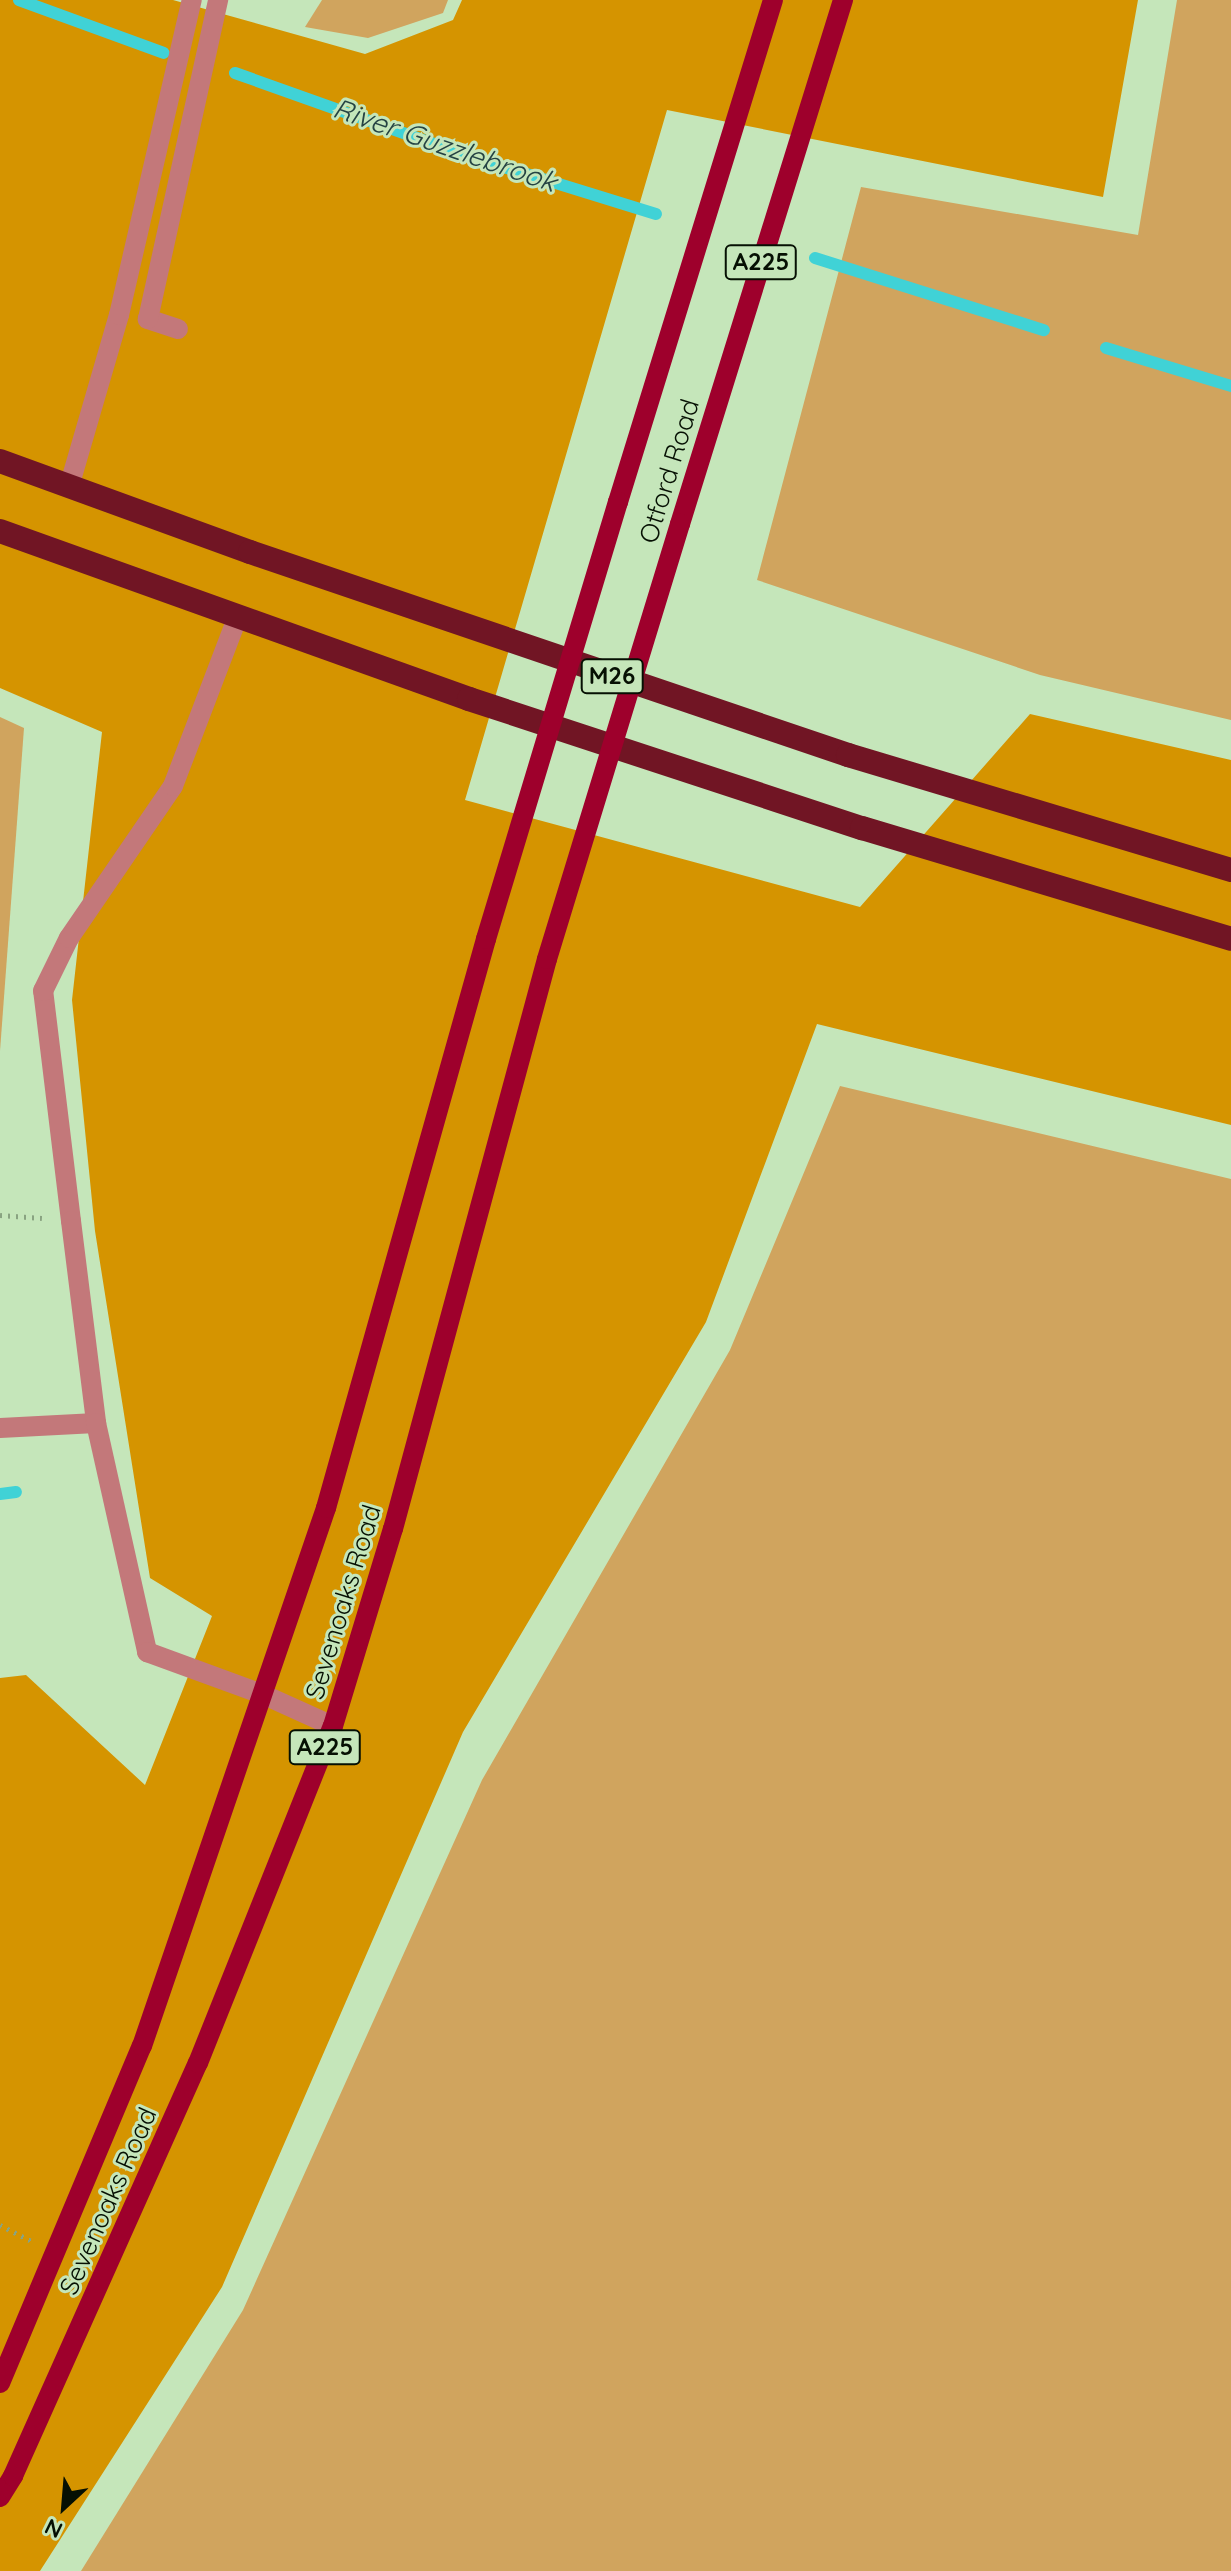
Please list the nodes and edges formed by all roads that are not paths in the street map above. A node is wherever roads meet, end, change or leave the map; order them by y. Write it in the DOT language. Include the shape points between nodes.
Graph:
graph roads {
  1 [pos="192,0"];
  2 [pos="218,0"];
  3 [pos="773,0"];
  4 [pos="843,0"];
  5 [pos="178,329"];
  6 [pos="0,461"];
  7 [pos="69,487"];
  8 [pos="0,531"];
  9 [pos="237,618"];
  10 [pos="1231,870"];
  11 [pos="486,939"];
  12 [pos="1231,939"];
  13 [pos="547,959"];
  14 [pos="96,1423"];
  15 [pos="0,1428"];
  16 [pos="262,1694"];
  17 [pos="333,1726"];
  18 [pos="0,2383"];
  19 [pos="0,2497"];
  1 -- 7 [label="street" via="119,315"];
  2 -- 5 [label="street" via="148,319"];
  3 -- 11 [label="main road, Otford Road / A225, bridge"];
  4 -- 13 [label="main road, Otford Road / A225, bridge"];
  6 -- 7 [label="highway, M26"];
  7 -- 10 [label="highway, M26" via="848,755"];
  8 -- 9 [label="highway, M26"];
  9 -- 12 [label="highway, M26" via="862,828"];
  9 -- 14 [label="street" via="173,786 69,938 43,991"];
  11 -- 16 [label="main road, Sevenoaks Road / A225" via="326,1508"];
  13 -- 17 [label="main road, Sevenoaks Road / A225" via="393,1529"];
  14 -- 15 [label="street"];
  14 -- 16 [label="street" via="147,1652"];
  16 -- 17 [label="street"];
  16 -- 18 [label="main road, Sevenoaks Road / A225" via="142,2046"];
  17 -- 19 [label="main road, Sevenoaks Road / A225" via="198,2063"];
}
